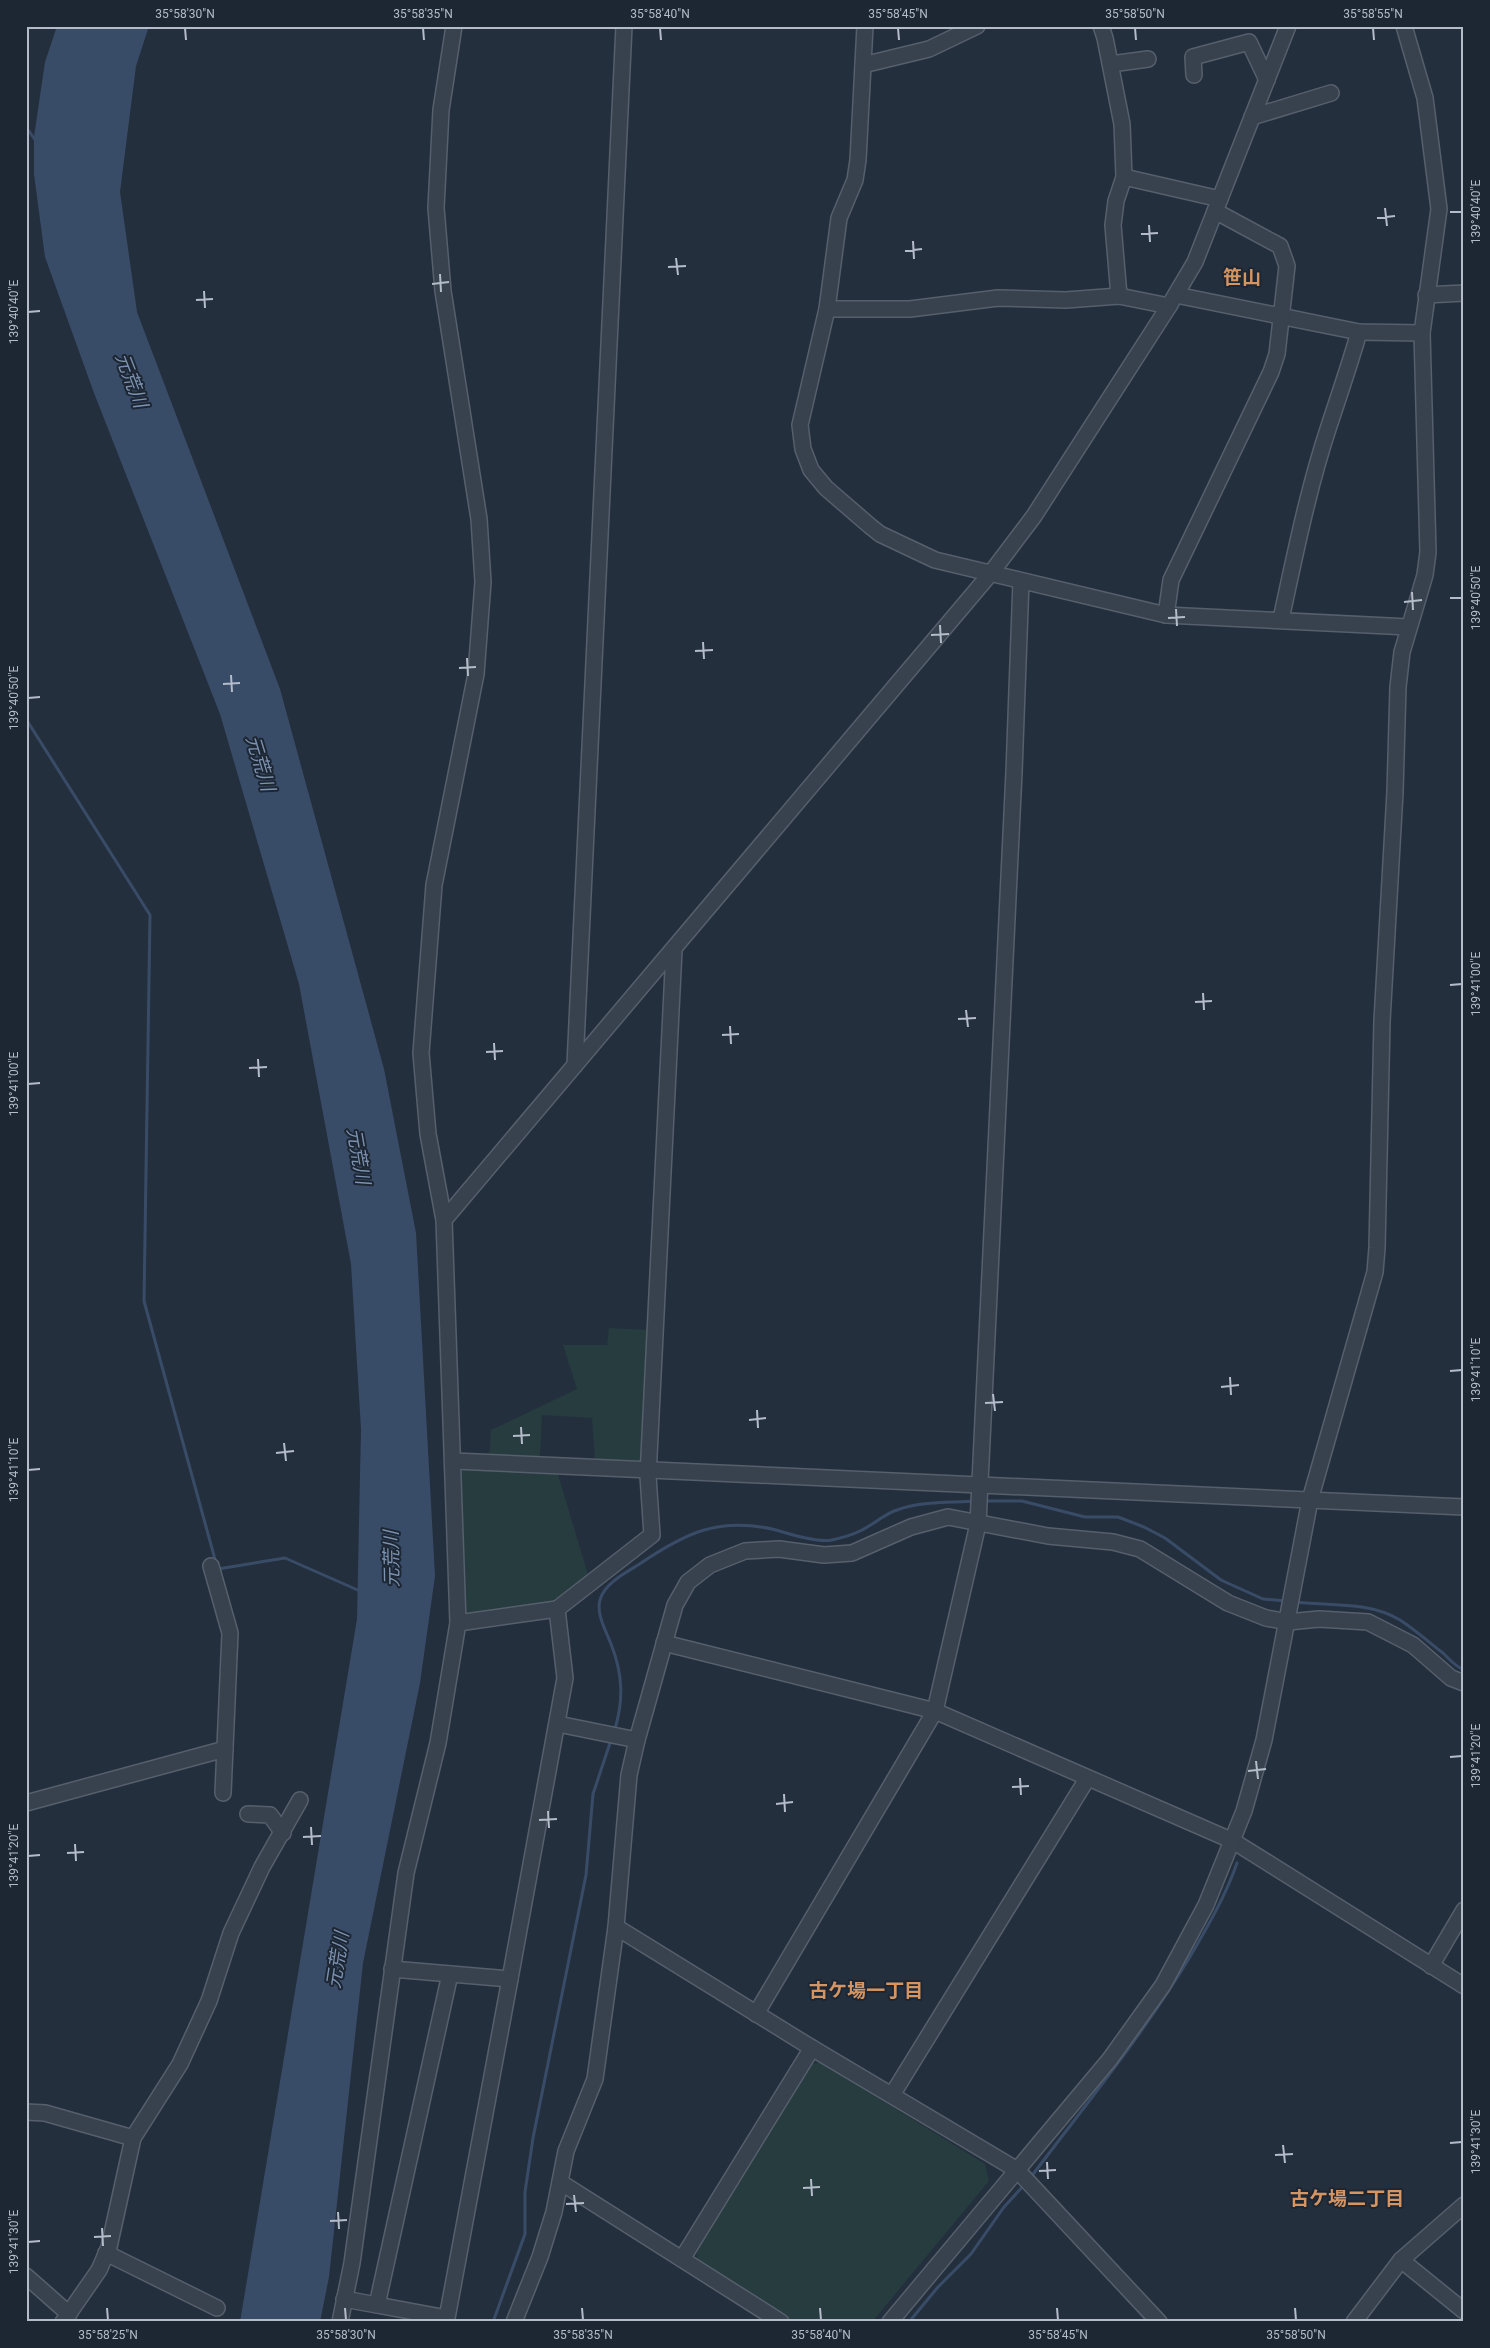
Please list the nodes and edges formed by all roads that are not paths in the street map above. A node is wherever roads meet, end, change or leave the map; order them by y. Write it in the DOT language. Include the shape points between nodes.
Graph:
graph roads {
  1 [pos="454,26"];
  2 [pos="624,26"];
  3 [pos="865,26"];
  4 [pos="1101,26"];
  5 [pos="1288,26"];
  6 [pos="1404,26"];
  7 [pos="975,27"];
  8 [pos="1148,59"];
  9 [pos="1111,64"];
  10 [pos="863,65"];
  11 [pos="1194,75"];
  12 [pos="1267,80"];
  13 [pos="1331,93"];
  14 [pos="1252,116"];
  15 [pos="1124,177"];
  16 [pos="1217,205"];
  17 [pos="1464,293"];
  18 [pos="1426,295"];
  19 [pos="1118,296"];
  20 [pos="1173,300"];
  21 [pos="827,309"];
  22 [pos="1283,316"];
  23 [pos="1359,332"];
  24 [pos="1422,333"];
  25 [pos="991,573"];
  26 [pos="1021,581"];
  27 [pos="1166,614"];
  28 [pos="1281,619"];
  29 [pos="1409,627"];
  30 [pos="674,950"];
  31 [pos="575,1065"];
  32 [pos="444,1220"];
  33 [pos="454,1461"];
  34 [pos="650,1470"];
  35 [pos="979,1486"];
  36 [pos="1310,1500"];
  37 [pos="1464,1508"];
  38 [pos="978,1524"];
  39 [pos="210,1566"];
  40 [pos="557,1609"];
  41 [pos="1288,1622"];
  42 [pos="458,1623"];
  43 [pos="664,1643"];
  44 [pos="1464,1683"];
  45 [pos="935,1711"];
  46 [pos="558,1724"];
  47 [pos="637,1740"];
  48 [pos="225,1749"];
  49 [pos="1088,1779"];
  50 [pos="223,1793"];
  51 [pos="300,1800"];
  52 [pos="26,1803"];
  53 [pos="248,1814"];
  54 [pos="282,1832"];
  55 [pos="1233,1841"];
  56 [pos="1464,1910"];
  57 [pos="616,1927"];
  58 [pos="1431,1966"];
  59 [pos="392,1969"];
  60 [pos="450,1974"];
  61 [pos="510,1979"];
  62 [pos="1464,1986"];
  63 [pos="756,2014"];
  64 [pos="812,2048"];
  65 [pos="892,2094"];
  66 [pos="26,2112"];
  67 [pos="133,2138"];
  68 [pos="1017,2170"];
  69 [pos="560,2182"];
  70 [pos="1464,2205"];
  71 [pos="106,2253"];
  72 [pos="682,2259"];
  73 [pos="1401,2260"];
  74 [pos="26,2276"];
  75 [pos="344,2299"];
  76 [pos="378,2305"];
  77 [pos="217,2308"];
  78 [pos="1464,2311"];
  79 [pos="66,2318"];
  80 [pos="340,2322"];
  81 [pos="514,2322"];
  82 [pos="781,2322"];
  83 [pos="890,2322"];
  84 [pos="1159,2322"];
  85 [pos="1354,2322"];
  1 -- 32 [label="street" via="441,110 436,208 443,291 479,519 483,582 476,674 434,885 421,1053 428,1134"];
  2 -- 31 [label="street"];
  3 -- 10 [label="street"];
  4 -- 9 [label="street"];
  5 -- 12 [label="street"];
  6 -- 18 [label="street" via="1425,98 1439,209"];
  7 -- 10 [label="street" via="929,49"];
  8 -- 9 [label="street"];
  9 -- 15 [label="street" via="1122,124"];
  10 -- 21 [label="street" via="858,160 855,180 839,218"];
  11 -- 12 [label="street" via="1193,57 1250,42"];
  12 -- 14 [label="street"];
  13 -- 14 [label="street"];
  14 -- 16 [label="street"];
  15 -- 16 [label="street"];
  15 -- 19 [label="street" via="1113,225"];
  16 -- 20 [label="street" via="1195,262"];
  16 -- 22 [label="street" via="1280,246 1287,266"];
  17 -- 18 [label="street"];
  18 -- 24 [label="street"];
  19 -- 20 [label="street"];
  19 -- 21 [label="street" via="1066,300 998,298 910,309"];
  20 -- 22 [label="street"];
  20 -- 25 [label="street" via="1034,516"];
  21 -- 25 [label="street" via="800,425 803,449 811,470 826,488 880,534 935,560"];
  22 -- 23 [label="street"];
  22 -- 27 [label="street" via="1271,372 1171,580"];
  23 -- 24 [label="street"];
  23 -- 28 [label="street" via="1316,472"];
  24 -- 29 [label="street" via="1428,552 1425,575"];
  25 -- 26 [label="street"];
  25 -- 30 [label="street"];
  26 -- 27 [label="street"];
  26 -- 35 [label="street"];
  27 -- 28 [label="street"];
  28 -- 29 [label="street"];
  29 -- 36 [label="street" via="1398,687 1382,1021 1378,1248 1375,1272"];
  30 -- 31 [label="street"];
  30 -- 34 [label="street"];
  31 -- 32 [label="street"];
  32 -- 33 [label="street"];
  33 -- 34 [label="street"];
  33 -- 42 [label="street"];
  34 -- 35 [label="street"];
  34 -- 40 [label="street" via="652,1535"];
  35 -- 36 [label="street"];
  35 -- 38 [label="street"];
  36 -- 37 [label="street"];
  36 -- 41 [label="street"];
  38 -- 41 [label="street" via="1048,1536 1113,1542 1140,1549 1228,1603 1266,1618"];
  38 -- 43 [label="street" via="948,1517 911,1527 852,1553 824,1554 778,1549 745,1551 710,1565 688,1582 675,1605"];
  38 -- 45 [label="street"];
  39 -- 48 [label="street" via="230,1633"];
  40 -- 42 [label="street"];
  40 -- 46 [label="street" via="565,1678"];
  41 -- 44 [label="street" via="1319,1619 1368,1622 1413,1646 1451,1678"];
  41 -- 55 [label="street" via="1264,1740"];
  42 -- 59 [label="street" via="438,1743 406,1872"];
  43 -- 45 [label="street"];
  43 -- 47 [label="street"];
  45 -- 49 [label="street"];
  45 -- 63 [label="street"];
  46 -- 47 [label="street"];
  46 -- 61 [label="street"];
  47 -- 57 [label="street" via="629,1775"];
  48 -- 50 [label="street"];
  48 -- 52 [label="street"];
  49 -- 55 [label="street"];
  49 -- 65 [label="street"];
  51 -- 54 [label="street"];
  53 -- 54 [label="street" via="270,1815"];
  54 -- 67 [label="street" via="231,1933 209,2000 180,2064"];
  55 -- 58 [label="street"];
  55 -- 68 [label="street" via="1206,1905 1163,1984 1110,2059"];
  56 -- 58 [label="street"];
  57 -- 63 [label="street"];
  57 -- 69 [label="street" via="594,2079 566,2151"];
  58 -- 62 [label="street"];
  59 -- 60 [label="street"];
  59 -- 75 [label="street"];
  60 -- 61 [label="street"];
  60 -- 76 [label="street"];
  61 -- 76 [label="street" via="447,2318"];
  63 -- 64 [label="street"];
  64 -- 65 [label="street"];
  64 -- 72 [label="street"];
  65 -- 68 [label="street"];
  66 -- 67 [label="street" via="45,2113"];
  67 -- 71 [label="street"];
  68 -- 83 [label="street"];
  68 -- 84 [label="street"];
  69 -- 72 [label="street"];
  69 -- 81 [label="street" via="540,2257"];
  70 -- 73 [label="street"];
  71 -- 77 [label="street"];
  71 -- 79 [label="street" via="99,2270"];
  72 -- 82 [label="street"];
  73 -- 78 [label="street"];
  73 -- 85 [label="street"];
  74 -- 79 [label="street"];
  75 -- 76 [label="street"];
  75 -- 80 [label="street"];
}
